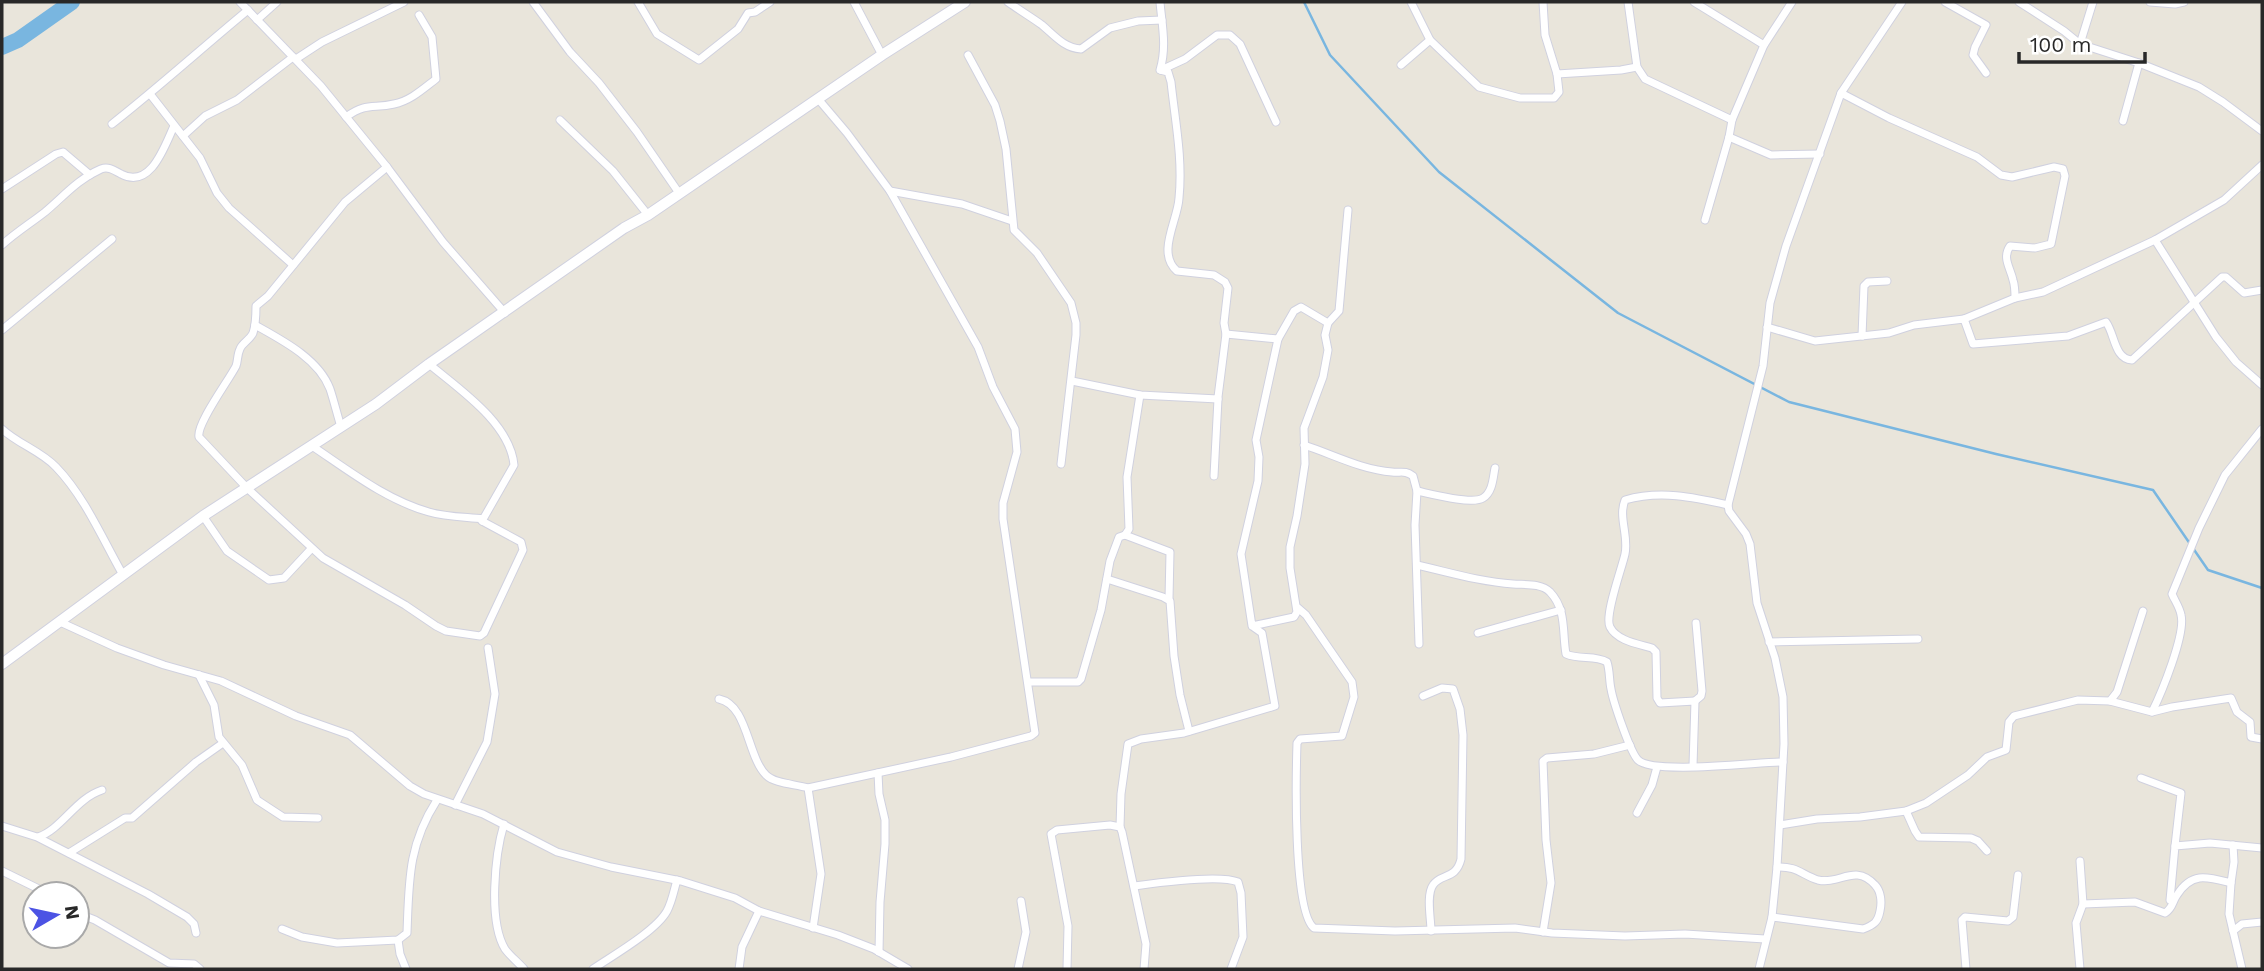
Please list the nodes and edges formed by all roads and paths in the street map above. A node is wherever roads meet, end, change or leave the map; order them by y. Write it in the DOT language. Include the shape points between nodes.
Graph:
graph roads {
  1 [pos="240,2"];
  2 [pos="277,2"];
  3 [pos="404,2"];
  4 [pos="533,2"];
  5 [pos="638,2"];
  6 [pos="770,2"];
  7 [pos="853,2"];
  8 [pos="965,2"];
  9 [pos="1008,2"];
  10 [pos="1160,2"];
  11 [pos="1411,2"];
  12 [pos="1543,2"];
  13 [pos="1628,2"];
  14 [pos="1694,2"];
  15 [pos="1792,2"];
  16 [pos="1902,2"];
  17 [pos="1945,2"];
  18 [pos="2019,2"];
  19 [pos="2093,2"];
  20 [pos="2150,2"];
  21 [pos="2184,2"];
  22 [pos="248,10"];
  23 [pos="419,15"];
  24 [pos="257,20"];
  25 [pos="1162,20"];
  26 [pos="1430,40"];
  27 [pos="2080,44"];
  28 [pos="1764,46"];
  29 [pos="882,55"];
  30 [pos="968,55"];
  31 [pos="294,58"];
  32 [pos="2139,63"];
  33 [pos="1401,65"];
  34 [pos="1637,67"];
  35 [pos="1160,70"];
  36 [pos="1986,73"];
  37 [pos="1557,74"];
  38 [pos="1841,93"];
  39 [pos="150,94"];
  40 [pos="819,100"];
  41 [pos="346,117"];
  42 [pos="560,120"];
  43 [pos="1732,120"];
  44 [pos="2123,121"];
  45 [pos="1276,122"];
  46 [pos="112,124"];
  47 [pos="174,126"];
  48 [pos="2262,131"];
  49 [pos="183,136"];
  50 [pos="1729,137"];
  51 [pos="1820,155"];
  52 [pos="2262,165"];
  53 [pos="387,167"];
  54 [pos="90,175"];
  55 [pos="2,189"];
  56 [pos="890,191"];
  57 [pos="678,193"];
  58 [pos="1348,210"];
  59 [pos="648,215"];
  60 [pos="1705,220"];
  61 [pos="1012,222"];
  62 [pos="113,239"];
  63 [pos="2155,240"];
  64 [pos="2,244"];
  65 [pos="293,265"];
  66 [pos="1887,281"];
  67 [pos="2262,290"];
  68 [pos="2015,298"];
  69 [pos="2193,302"];
  70 [pos="505,313"];
  71 [pos="1964,319"];
  72 [pos="1328,323"];
  73 [pos="255,325"];
  74 [pos="1768,327"];
  75 [pos="2,330"];
  76 [pos="1226,334"];
  77 [pos="1862,336"];
  78 [pos="1278,339"];
  79 [pos="429,364"];
  80 [pos="1072,381"];
  81 [pos="2262,385"];
  82 [pos="1140,395"];
  83 [pos="1218,399"];
  84 [pos="341,427"];
  85 [pos="2,429"];
  86 [pos="2262,429"];
  87 [pos="1304,445"];
  88 [pos="312,446"];
  89 [pos="1061,464"];
  90 [pos="1495,468"];
  91 [pos="1213,476"];
  92 [pos="247,488"];
  93 [pos="1417,491"];
  94 [pos="1728,505"];
  95 [pos="203,516"];
  96 [pos="482,521"];
  97 [pos="1125,535"];
  98 [pos="311,549"];
  99 [pos="1417,565"];
  100 [pos="123,575"];
  101 [pos="1107,579"];
  102 [pos="1169,599"];
  103 [pos="1297,608"];
  104 [pos="1561,610"];
  105 [pos="2143,611"];
  106 [pos="60,622"];
  107 [pos="1696,624"];
  108 [pos="1252,626"];
  109 [pos="1478,633"];
  110 [pos="1918,639"];
  111 [pos="1769,642"];
  112 [pos="1419,644"];
  113 [pos="488,648"];
  114 [pos="2,664"];
  115 [pos="199,675"];
  116 [pos="1028,682"];
  117 [pos="1423,696"];
  118 [pos="719,699"];
  119 [pos="1695,701"];
  120 [pos="2110,701"];
  121 [pos="2152,712"];
  122 [pos="1189,731"];
  123 [pos="2262,739"];
  124 [pos="223,743"];
  125 [pos="1630,745"];
  126 [pos="1783,762"];
  127 [pos="1693,766"];
  128 [pos="1657,767"];
  129 [pos="878,773"];
  130 [pos="2141,778"];
  131 [pos="808,788"];
  132 [pos="102,790"];
  133 [pos="437,800"];
  134 [pos="455,805"];
  135 [pos="1906,811"];
  136 [pos="1637,813"];
  137 [pos="318,818"];
  138 [pos="505,824"];
  139 [pos="1780,825"];
  140 [pos="2,826"];
  141 [pos="1120,827"];
  142 [pos="37,837"];
  143 [pos="2234,845"];
  144 [pos="2175,846"];
  145 [pos="2262,848"];
  146 [pos="1987,851"];
  147 [pos="69,853"];
  148 [pos="2080,861"];
  149 [pos="1777,867"];
  150 [pos="2,871"];
  151 [pos="2018,875"];
  152 [pos="21,880"];
  153 [pos="677,880"];
  154 [pos="2231,883"];
  155 [pos="1134,886"];
  156 [pos="1021,901"];
  157 [pos="2083,904"];
  158 [pos="759,911"];
  159 [pos="2169,911"];
  160 [pos="1772,917"];
  161 [pos="91,918"];
  162 [pos="2262,922"];
  163 [pos="813,928"];
  164 [pos="282,929"];
  165 [pos="1431,930"];
  166 [pos="2233,930"];
  167 [pos="1543,932"];
  168 [pos="196,933"];
  169 [pos="1765,939"];
  170 [pos="398,940"];
  171 [pos="879,952"];
  172 [pos="200,969"];
  173 [pos="406,969"];
  174 [pos="524,969"];
  175 [pos="593,969"];
  176 [pos="739,969"];
  177 [pos="908,969"];
  178 [pos="1018,969"];
  179 [pos="1067,969"];
  180 [pos="1144,969"];
  181 [pos="1231,969"];
  182 [pos="1759,969"];
  183 [pos="1966,969"];
  184 [pos="2080,969"];
  185 [pos="2242,969"];
  1 -- 22 [label="street"];
  2 -- 24 [label="street"];
  3 -- 31 [label="street"];
  4 -- 57 [label="street" via="629,122"];
  5 -- 6 [label="street" via="657,34 699,60 738,29 748,13"];
  7 -- 29 [label="street"];
  8 -- 29 [label="main road"];
  9 -- 25 [label="street" via="1076,49 1110,27"];
  10 -- 25 [label="street"];
  11 -- 26 [label="street"];
  12 -- 37 [label="street" via="1545,35"];
  13 -- 34 [label="street"];
  14 -- 28 [label="street"];
  15 -- 28 [label="street"];
  16 -- 38 [label="street"];
  17 -- 36 [label="street" via="1986,25 1973,55"];
  18 -- 27 [label="street"];
  19 -- 27 [label="street"];
  20 -- 21 [label="street"];
  22 -- 24 [label="street"];
  22 -- 39 [label="street"];
  23 -- 41 [label="street" via="432,37 436,79 395,104 364,107"];
  24 -- 31 [label="street"];
  25 -- 35 [label="street"];
  26 -- 33 [label="street"];
  26 -- 37 [label="street" via="1487,91 1520,98 1554,98 1559,92"];
  27 -- 32 [label="street"];
  28 -- 43 [label="street"];
  29 -- 40 [label="main road"];
  30 -- 61 [label="street" via="1000,121"];
  31 -- 41 [label="street"];
  31 -- 49 [label="street" via="237,100 205,116"];
  32 -- 44 [label="street"];
  32 -- 48 [label="street" via="2199,88"];
  34 -- 37 [label="street"];
  34 -- 43 [label="street" via="1645,79"];
  35 -- 45 [label="street" via="1217,36 1230,35 1240,44"];
  35 -- 76 [label="street" via="1168,72 1171,82 1180,163 1180,198 1171,230 1170,262 1177,271 1214,275 1225,282"];
  38 -- 51 [label="street"];
  38 -- 68 [label="street" via="1977,157 2001,175 2063,169 2050,244 2010,246 2007,250"];
  39 -- 46 [label="street"];
  39 -- 47 [label="street"];
  40 -- 56 [label="street"];
  40 -- 57 [label="main road"];
  41 -- 53 [label="street"];
  42 -- 59 [label="street" via="588,144"];
  43 -- 50 [label="street"];
  47 -- 49 [label="street"];
  47 -- 54 [label="street" via="153,168 136,177 109,168"];
  49 -- 65 [label="street" via="229,208"];
  50 -- 51 [label="street" via="1771,155"];
  50 -- 60 [label="street"];
  51 -- 74 [label="street" via="1786,246"];
  52 -- 63 [label="street" via="2224,200"];
  53 -- 65 [label="street" via="345,202"];
  53 -- 70 [label="street" via="443,242"];
  54 -- 55 [label="street" via="63,152"];
  54 -- 64 [label="street"];
  56 -- 61 [label="street" via="962,204"];
  56 -- 116 [label="street" via="978,347 1016,434 1017,452 1003,510"];
  57 -- 59 [label="main road"];
  58 -- 72 [label="street" via="1339,311"];
  59 -- 70 [label="main road"];
  61 -- 80 [label="street" via="1071,303 1076,335"];
  62 -- 75 [label="street"];
  63 -- 68 [label="street" via="2043,292"];
  63 -- 69 [label="street"];
  65 -- 73 [label="street" via="256,306"];
  66 -- 77 [label="street" via="1864,286"];
  67 -- 69 [label="street" via="2244,293 2222,276"];
  68 -- 71 [label="street"];
  69 -- 71 [label="street" via="2154,341 2127,360 2120,355 2106,322 2068,335 1973,344"];
  69 -- 81 [label="street" via="2236,362"];
  70 -- 79 [label="main road"];
  71 -- 77 [label="street"];
  72 -- 78 [label="street" via="1299,307"];
  72 -- 87 [label="street" via="1325,363 1307,418"];
  73 -- 84 [label="street" via="287,343 317,369 329,387"];
  73 -- 92 [label="street" via="197,432"];
  74 -- 77 [label="street" via="1815,341"];
  74 -- 94 [label="street" via="1763,366"];
  76 -- 78 [label="street"];
  76 -- 83 [label="street"];
  78 -- 108 [label="street" via="1256,440 1258,481 1242,545"];
  79 -- 84 [label="main road"];
  79 -- 96 [label="street" via="489,416 513,457"];
  80 -- 82 [label="street"];
  80 -- 89 [label="street"];
  82 -- 83 [label="street"];
  82 -- 97 [label="street" via="1127,477 1129,528"];
  83 -- 91 [label="street"];
  84 -- 88 [label="main road"];
  85 -- 100 [label="street" via="44,457 66,479"];
  86 -- 121 [label="street" via="2225,475 2172,594 2182,617 2163,691"];
  87 -- 93 [label="street" via="1372,468 1410,473"];
  87 -- 103 [label="street" via="1305,464 1289,556"];
  88 -- 92 [label="main road"];
  88 -- 96 [label="street" via="377,489 418,509"];
  90 -- 93 [label="street" via="1484,498 1472,501"];
  92 -- 95 [label="main road"];
  92 -- 98 [label="street"];
  93 -- 99 [label="street"];
  94 -- 111 [label="street" via="1750,544 1757,603"];
  94 -- 119 [label="street" via="1654,494 1625,500 1623,506 1626,549 1608,625 1621,638 1656,652 1660,703"];
  95 -- 98 [label="street" via="227,551 269,580 284,578"];
  95 -- 100 [label="main road"];
  96 -- 98 [label="street" via="523,546 480,636 436,626"];
  97 -- 101 [label="street" via="1118,538"];
  97 -- 102 [label="street" via="1171,553"];
  99 -- 104 [label="street" via="1496,583 1542,586"];
  99 -- 112 [label="street"];
  100 -- 106 [label="main road"];
  101 -- 102 [label="street"];
  101 -- 116 [label="street" via="1080,681"];
  102 -- 122 [label="street" via="1174,656"];
  103 -- 108 [label="street" via="1294,617"];
  103 -- 165 [label="street" via="1343,667 1354,689 1342,736 1297,743 1298,855 1306,919 1319,929"];
  104 -- 109 [label="street"];
  104 -- 125 [label="street" via="1566,654 1607,662 1611,691"];
  105 -- 120 [label="street"];
  106 -- 114 [label="main road"];
  106 -- 115 [label="street" via="117,648"];
  107 -- 119 [label="street" via="1702,691"];
  108 -- 122 [label="street" via="1262,633 1275,706"];
  110 -- 111 [label="street"];
  111 -- 126 [label="street" via="1783,697"];
  113 -- 134 [label="street" via="495,694 487,741"];
  115 -- 124 [label="street" via="214,705"];
  115 -- 133 [label="street" via="350,735 410,786"];
  116 -- 129 [label="street" via="1035,730 1031,736"];
  117 -- 165 [label="street" via="1453,689 1463,735 1461,859 1454,873 1438,881 1431,891"];
  118 -- 131 [label="street" via="731,704 769,778"];
  119 -- 127 [label="street"];
  120 -- 121 [label="street"];
  120 -- 135 [label="street" via="2078,700 2014,716 2006,750 1987,757 1926,803"];
  121 -- 123 [label="street" via="2231,698 2236,712 2250,723 2250,737"];
  122 -- 141 [label="street" via="1127,745"];
  124 -- 137 [label="street" via="243,765 254,796 266,808 284,817"];
  124 -- 147 [label="street" via="132,818"];
  125 -- 128 [label="street" via="1637,760"];
  125 -- 167 [label="street" via="1543,761 1551,883"];
  126 -- 127 [label="street"];
  126 -- 139 [label="street"];
  127 -- 128 [label="street"];
  128 -- 136 [label="street"];
  129 -- 131 [label="street"];
  129 -- 171 [label="street" via="885,844"];
  130 -- 144 [label="street" via="2181,793"];
  131 -- 163 [label="street" via="821,874"];
  132 -- 142 [label="street" via="88,795"];
  133 -- 134 [label="street"];
  133 -- 170 [label="street" via="417,838 407,933"];
  134 -- 138 [label="street"];
  135 -- 139 [label="street"];
  135 -- 146 [label="street" via="1919,836 1971,838"];
  138 -- 153 [label="street" via="557,852"];
  138 -- 174 [label="street" via="497,851 496,904 503,946"];
  139 -- 149 [label="street"];
  140 -- 142 [label="street"];
  141 -- 155 [label="street"];
  141 -- 179 [label="street" via="1051,834 1068,926"];
  142 -- 147 [label="street"];
  143 -- 144 [label="street"];
  143 -- 145 [label="street"];
  143 -- 154 [label="street"];
  144 -- 159 [label="street"];
  147 -- 168 [label="street" via="175,909 194,923"];
  148 -- 157 [label="street"];
  149 -- 160 [label="street"];
  149 -- 160 [label="street" via="1790,867 1819,880 1864,876 1878,888 1882,905 1878,920 1863,929"];
  150 -- 152 [label="street"];
  151 -- 183 [label="street" via="2013,917 2008,921 1962,919"];
  153 -- 158 [label="street" via="735,898"];
  153 -- 175 [label="street" via="662,918"];
  154 -- 159 [label="street" via="2199,877 2186,884"];
  154 -- 166 [label="street"];
  155 -- 180 [label="street" via="1146,944"];
  155 -- 181 [label="street" via="1215,879 1238,882 1243,937"];
  156 -- 178 [label="street" via="1026,932"];
  157 -- 159 [label="street" via="2135,902"];
  157 -- 184 [label="street" via="2076,923"];
  158 -- 163 [label="street"];
  158 -- 176 [label="street" via="742,947"];
  160 -- 169 [label="street"];
  161 -- 172 [label="street" via="169,963 194,964"];
  162 -- 166 [label="street"];
  163 -- 171 [label="street"];
  164 -- 170 [label="street" via="337,943"];
  165 -- 167 [label="street"];
  166 -- 185 [label="street"];
  167 -- 169 [label="street"];
  169 -- 182 [label="street"];
  170 -- 173 [label="street"];
  171 -- 177 [label="street"];
}
